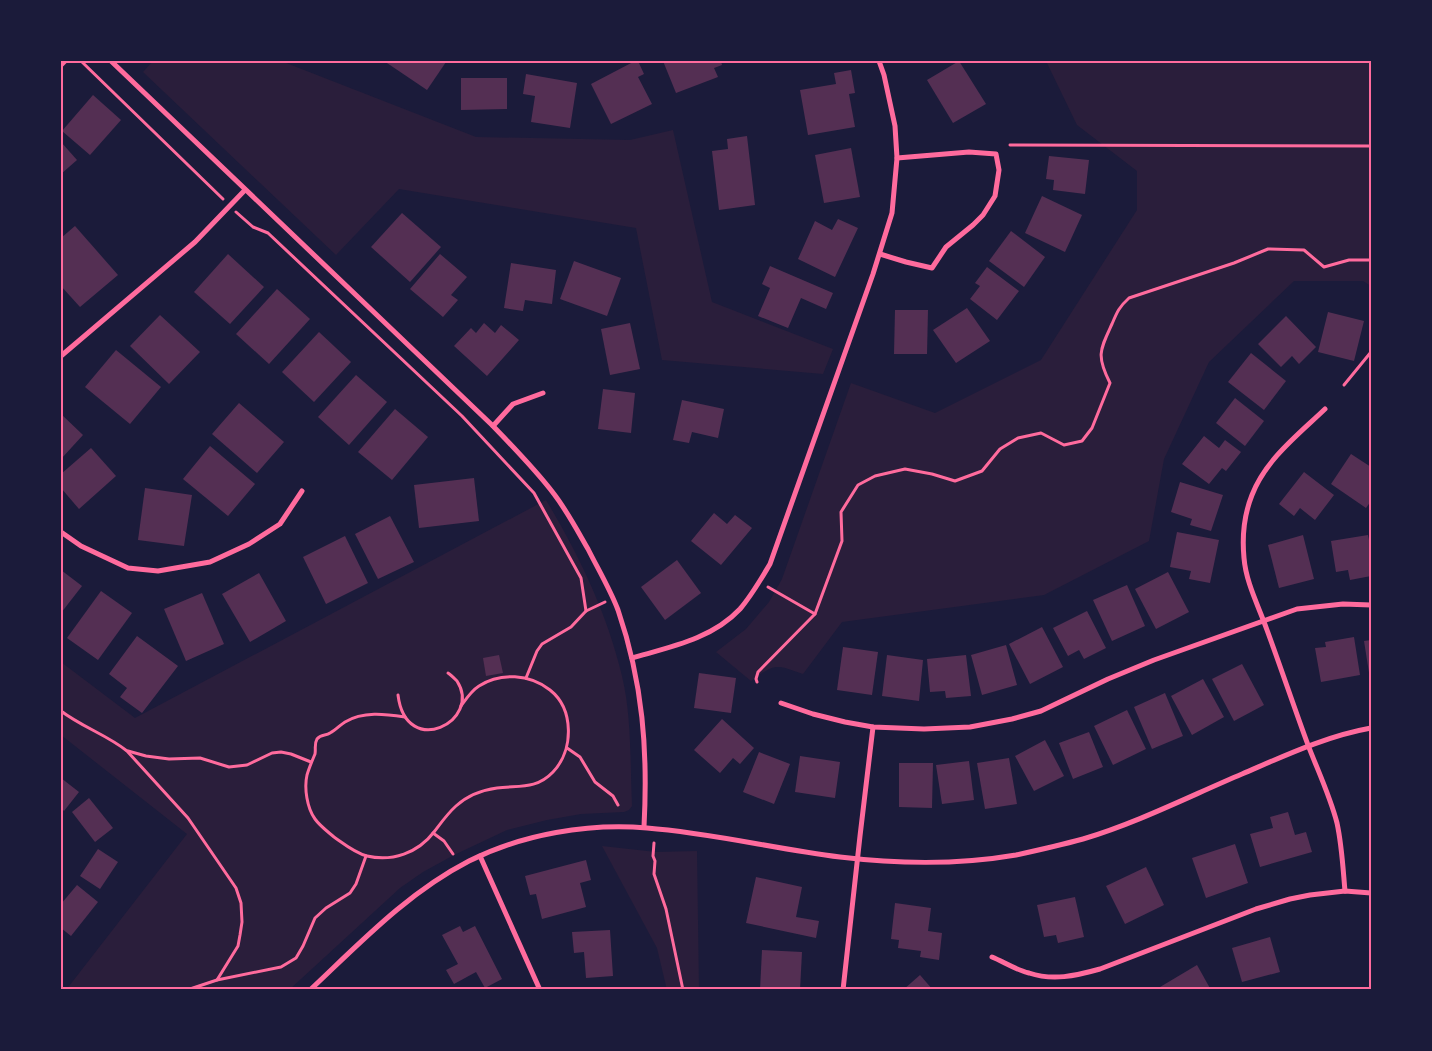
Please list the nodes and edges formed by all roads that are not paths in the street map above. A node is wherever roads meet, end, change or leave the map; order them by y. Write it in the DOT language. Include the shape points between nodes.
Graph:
graph roads {
  1 [pos="65,61"];
  2 [pos="111,61"];
  3 [pos="879,61"];
  4 [pos="61,65"];
  5 [pos="897,158"];
  6 [pos="244,190"];
  7 [pos="880,254"];
  8 [pos="61,356"];
  9 [pos="543,393"];
  10 [pos="1325,408"];
  11 [pos="493,426"];
  12 [pos="302,491"];
  13 [pos="61,532"];
  14 [pos="1371,605"];
  15 [pos="1263,620"];
  16 [pos="632,658"];
  17 [pos="781,703"];
  18 [pos="874,727"];
  19 [pos="1371,728"];
  20 [pos="1308,745"];
  21 [pos="644,828"];
  22 [pos="480,856"];
  23 [pos="857,859"];
  24 [pos="1345,891"];
  25 [pos="1371,893"];
  26 [pos="992,957"];
  27 [pos="310,990"];
  28 [pos="540,990"];
  29 [pos="843,990"];
  1 -- 4 [label="street"];
  2 -- 6 [label="street"];
  3 -- 5 [label="street" via="894,120"];
  5 -- 7 [label="street" via="892,213"];
  5 -- 7 [label="street" via="969,152 996,154 998,182 995,196 983,215 946,248 932,268"];
  6 -- 8 [label="street" via="195,242"];
  6 -- 11 [label="street"];
  7 -- 16 [label="street" via="770,564 759,582 739,609 721,625 678,645"];
  9 -- 11 [label="street" via="513,404"];
  10 -- 15 [label="street" via="1263,473 1246,513 1244,560"];
  11 -- 16 [label="street" via="531,465 578,532 602,574"];
  12 -- 13 [label="street" via="280,524 248,544 210,562 158,571 128,568 81,546"];
  14 -- 15 [label="street" via="1297,608"];
  15 -- 18 [label="street" via="1117,675 1041,711 970,727 924,730"];
  15 -- 20 [label="street"];
  16 -- 21 [label="street" via="645,747"];
  17 -- 18 [label="street" via="813,714"];
  18 -- 23 [label="street"];
  19 -- 20 [label="street"];
  20 -- 23 [label="street" via="1127,824 1084,839 983,860 909,863"];
  20 -- 24 [label="street" via="1337,823"];
  21 -- 22 [label="street" via="595,828 554,833"];
  21 -- 23 [label="street"];
  22 -- 27 [label="street" via="412,897"];
  22 -- 28 [label="street"];
  23 -- 29 [label="street"];
  24 -- 25 [label="street"];
  24 -- 26 [label="street" via="1290,899 1256,909 1074,976 1048,978 1027,973"];
}
